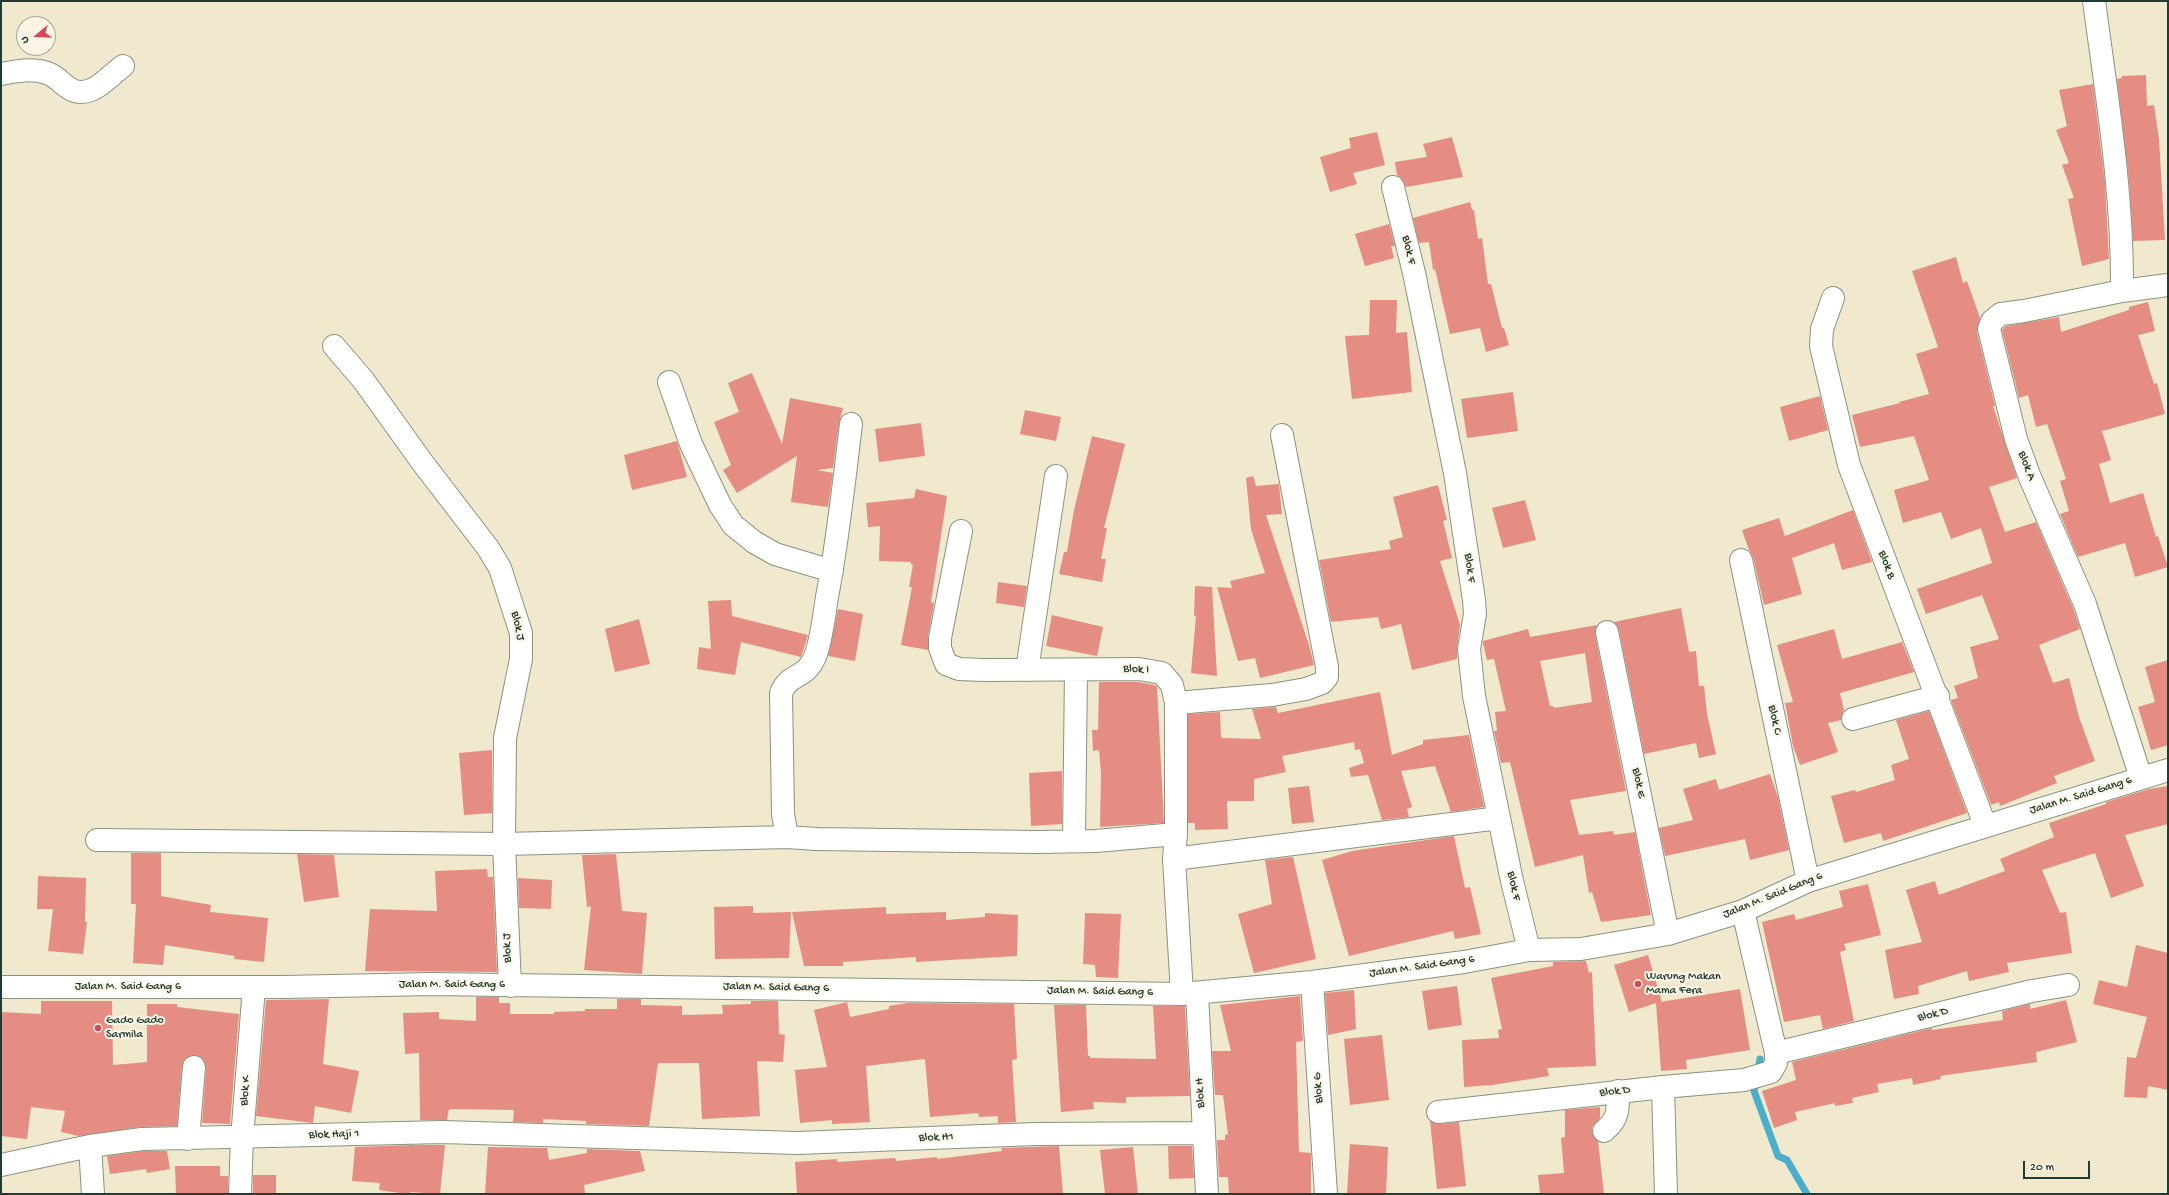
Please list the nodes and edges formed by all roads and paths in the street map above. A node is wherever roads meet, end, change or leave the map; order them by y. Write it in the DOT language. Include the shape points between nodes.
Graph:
graph roads {
  1 [pos="2094,1"];
  2 [pos="123,66"];
  3 [pos="1,74"];
  4 [pos="1393,187"];
  5 [pos="2168,285"];
  6 [pos="2122,291"];
  7 [pos="1833,298"];
  8 [pos="334,346"];
  9 [pos="669,382"];
  10 [pos="851,424"];
  11 [pos="1282,435"];
  12 [pos="1056,476"];
  13 [pos="961,531"];
  14 [pos="1741,560"];
  15 [pos="832,571"];
  16 [pos="1607,632"];
  17 [pos="1027,670"];
  18 [pos="1076,670"];
  19 [pos="1938,696"];
  20 [pos="1176,703"];
  21 [pos="1853,719"];
  22 [pos="2168,770"];
  23 [pos="2141,778"];
  24 [pos="1499,818"];
  25 [pos="1985,826"];
  26 [pos="1176,834"];
  27 [pos="787,837"];
  28 [pos="98,840"];
  29 [pos="1074,840"];
  30 [pos="504,844"];
  31 [pos="1174,859"];
  32 [pos="1808,881"];
  33 [pos="1743,910"];
  34 [pos="1668,934"];
  35 [pos="1529,950"];
  36 [pos="1312,982"];
  37 [pos="2068,985"];
  38 [pos="510,986"];
  39 [pos="1,987"];
  40 [pos="254,987"];
  41 [pos="1190,993"];
  42 [pos="1774,1062"];
  43 [pos="194,1067"];
  44 [pos="1663,1086"];
  45 [pos="1618,1091"];
  46 [pos="1438,1112"];
  47 [pos="1604,1131"];
  48 [pos="1203,1133"];
  49 [pos="242,1138"];
  50 [pos="669,1138"];
  51 [pos="188,1139"];
  52 [pos="90,1146"];
  53 [pos="1,1165"];
  54 [pos="93,1194"];
  55 [pos="240,1194"];
  56 [pos="1206,1194"];
  57 [pos="1326,1194"];
  58 [pos="1666,1194"];
  1 -- 6 [label="street" via="2118,178"];
  2 -- 3 [label="street" via="92,89 78,92 48,73 21,70"];
  4 -- 24 [label="street, Blok F" via="1414,272 1456,473 1475,614 1469,649 1470,667"];
  5 -- 6 [label="street, Blok A"];
  6 -- 23 [label="street, Blok A" via="2001,314 1992,321 1989,330 2016,439 2085,604"];
  7 -- 19 [label="street, Blok B" via="1822,329 1821,346 1849,465"];
  8 -- 30 [label="street, Blok J" via="364,382 488,548 500,568 510,596 521,634 521,659 505,738"];
  9 -- 15 [label="street" via="691,444 720,505 733,525 754,542 775,554"];
  10 -- 15 [label="street"];
  11 -- 20 [label="street" via="1327,677 1322,683 1306,689 1272,695"];
  12 -- 17 [label="street"];
  13 -- 17 [label="street, Blok I" via="940,638 942,658 951,668"];
  14 -- 32 [label="street, Blok C"];
  15 -- 27 [label="street" via="812,664 804,673 791,679 781,693 783,814"];
  16 -- 34 [label="street, Blok E"];
  17 -- 18 [label="street, Blok I"];
  18 -- 20 [label="street, Blok I" via="1139,669 1162,673 1172,685"];
  18 -- 29 [label="street"];
  19 -- 21 [label="street"];
  19 -- 25 [label="street, Blok B"];
  20 -- 26 [label="street, Blok I"];
  22 -- 23 [label="street, Jalan M. Said Gang 6"];
  23 -- 25 [label="street, Jalan M. Said Gang 6"];
  24 -- 31 [label="street"];
  24 -- 35 [label="street, Blok F"];
  25 -- 32 [label="street, Jalan M. Said Gang 6"];
  26 -- 29 [label="street" via="1096,841"];
  26 -- 31 [label="street, Blok I"];
  27 -- 29 [label="street" via="1038,842"];
  27 -- 30 [label="street"];
  28 -- 30 [label="street"];
  30 -- 38 [label="street, Blok J"];
  31 -- 41 [label="street, Blok I"];
  32 -- 33 [label="street, Jalan M. Said Gang 6"];
  33 -- 34 [label="street, Jalan M. Said Gang 6"];
  33 -- 42 [label="street"];
  34 -- 35 [label="street, Jalan M. Said Gang 6" via="1581,949"];
  35 -- 36 [label="street, Jalan M. Said Gang 6" via="1464,962"];
  36 -- 41 [label="street, Jalan M. Said Gang 6"];
  36 -- 57 [label="street, Blok G"];
  37 -- 42 [label="street, Blok D" via="2032,991"];
  38 -- 40 [label="street, Jalan M. Said Gang 6" via="431,984"];
  38 -- 41 [label="street, Jalan M. Said Gang 6"];
  39 -- 40 [label="street, Jalan M. Said Gang 6"];
  40 -- 49 [label="street, Blok K"];
  41 -- 48 [label="street, Blok H"];
  42 -- 44 [label="street, Blok D" via="1744,1080"];
  43 -- 51 [label="street"];
  44 -- 45 [label="street, Blok D"];
  44 -- 58 [label="street"];
  45 -- 46 [label="street, Blok D"];
  45 -- 47 [label="street" via="1618,1114"];
  48 -- 50 [label="street, Blok H1" via="1036,1134 797,1143 684,1141"];
  48 -- 56 [label="street, Blok H"];
  49 -- 50 [label="street, Blok Haji 1" via="443,1132"];
  49 -- 51 [label="street, Blok Haji 1"];
  49 -- 55 [label="street, Blok K"];
  51 -- 52 [label="street, Blok Haji 1" via="142,1139"];
  52 -- 53 [label="street, Blok Haji 1"];
  52 -- 54 [label="street"];
}
